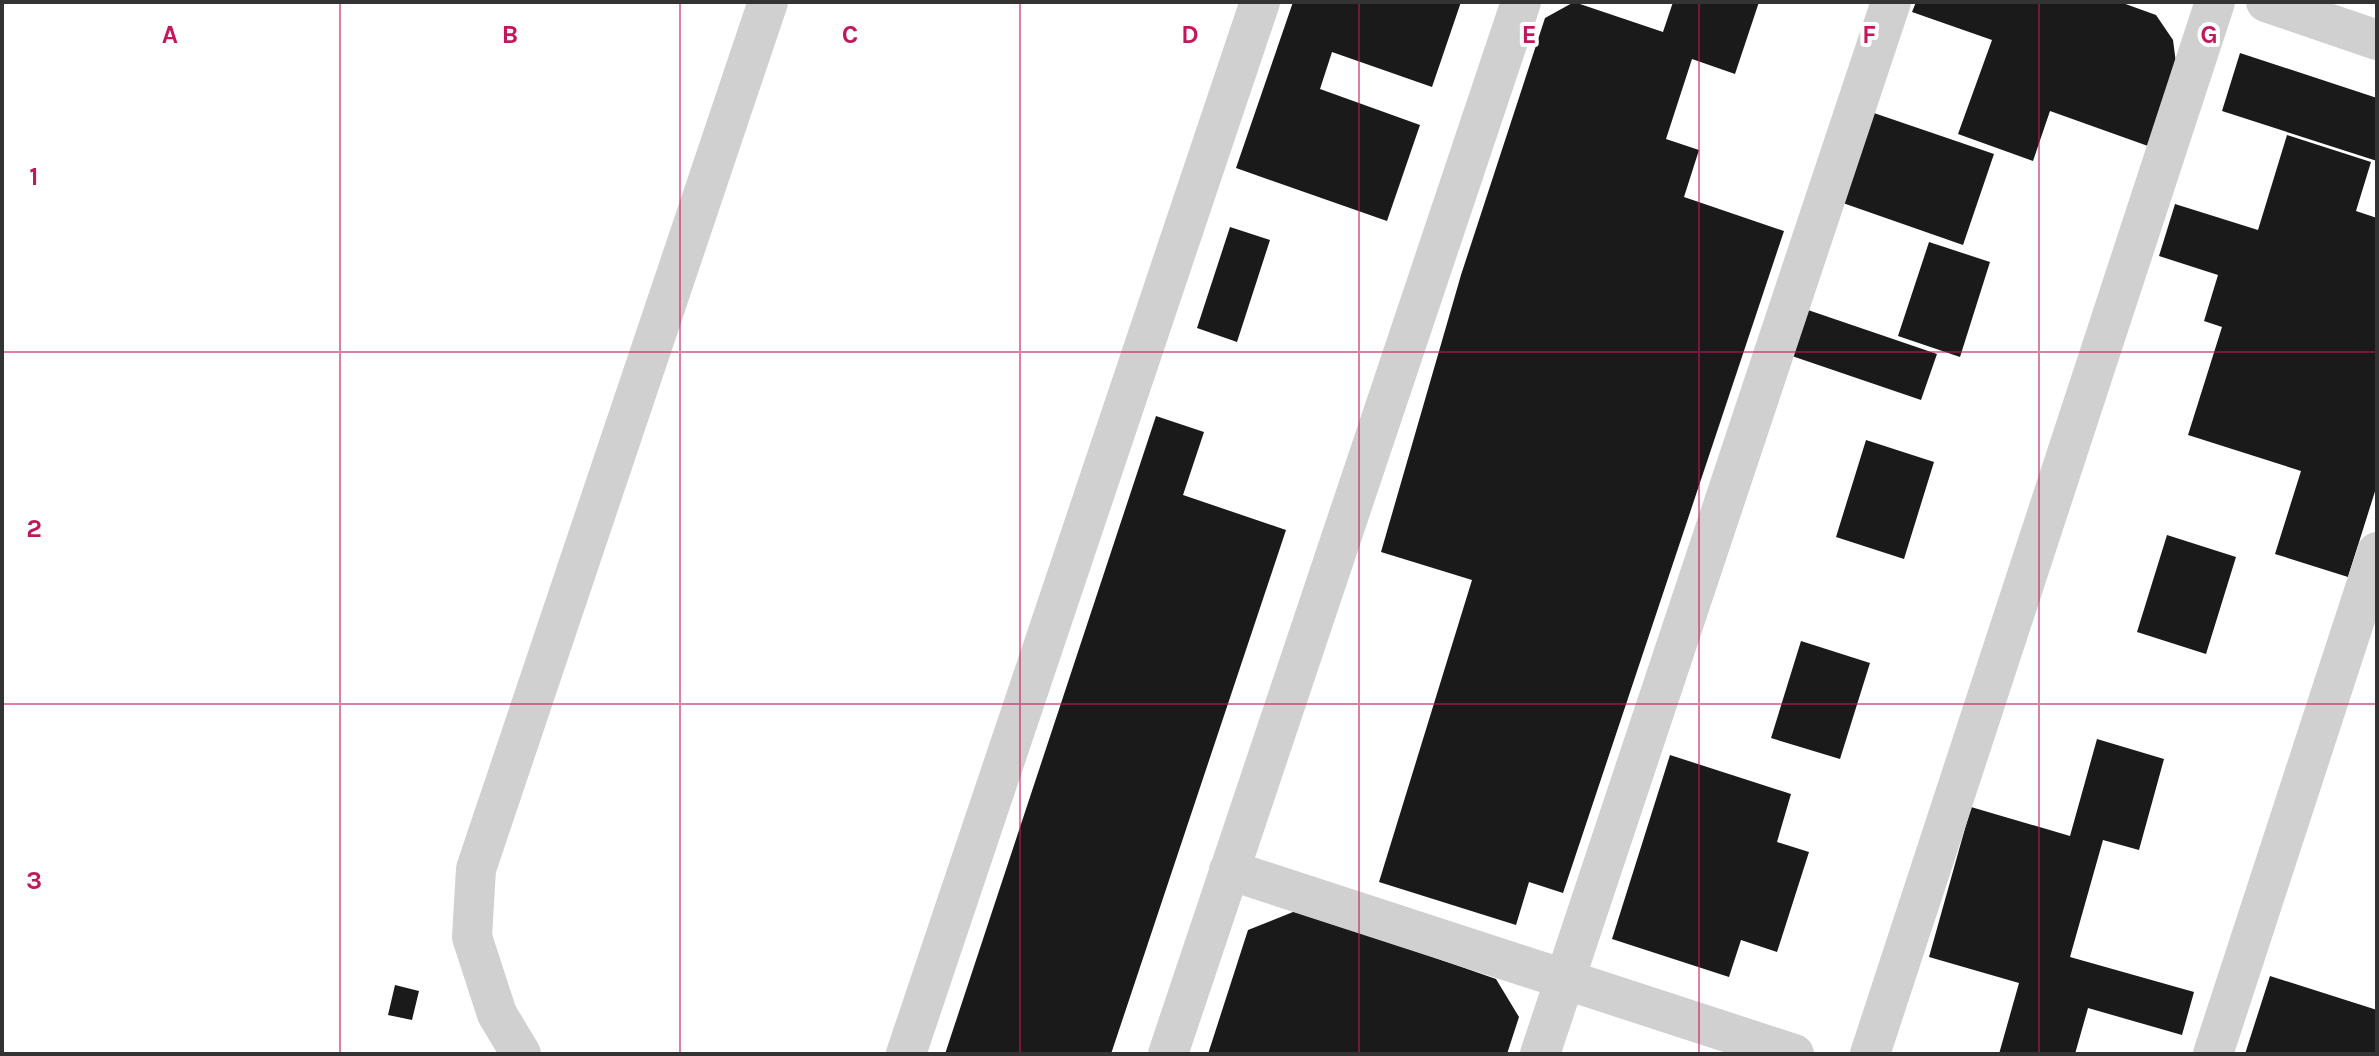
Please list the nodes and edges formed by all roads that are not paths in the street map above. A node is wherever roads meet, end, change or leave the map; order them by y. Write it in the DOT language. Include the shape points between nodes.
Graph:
graph roads {
  1 [pos="768,2"];
  2 [pos="1260,2"];
  3 [pos="1521,2"];
  4 [pos="1891,2"];
  5 [pos="2215,2"];
  6 [pos="2266,2"];
  7 [pos="2377,40"];
  8 [pos="2377,552"];
  9 [pos="1229,870"];
  10 [pos="1565,979"];
  11 [pos="521,1054"];
  12 [pos="906,1054"];
  13 [pos="1168,1054"];
  14 [pos="1540,1054"];
  15 [pos="1794,1054"];
  16 [pos="1870,1054"];
  17 [pos="2213,1054"];
  1 -- 11 [label="street" via="476,869 472,937 497,1014"];
  2 -- 12 [label="street"];
  3 -- 9 [label="street"];
  4 -- 10 [label="street"];
  5 -- 16 [label="street"];
  6 -- 7 [label="street"];
  8 -- 17 [label="street"];
  9 -- 10 [label="street"];
  9 -- 13 [label="street"];
  10 -- 14 [label="street"];
  10 -- 15 [label="street"];
}
